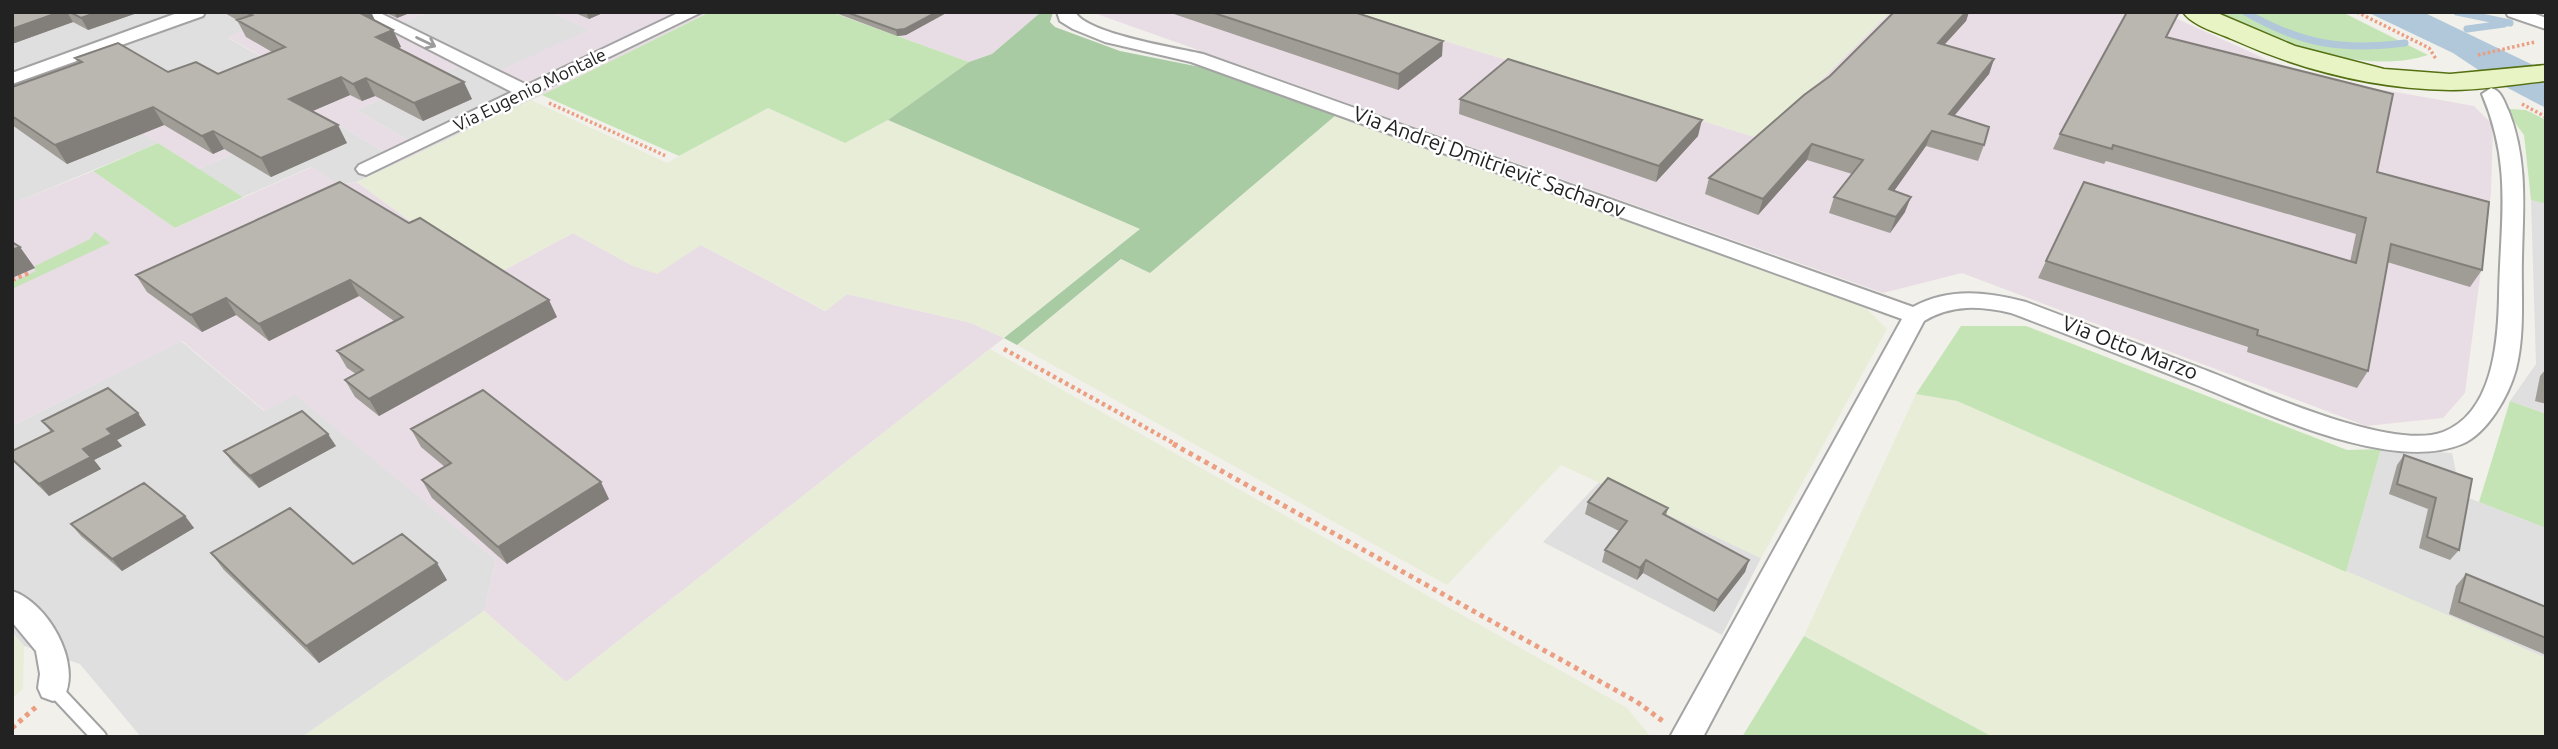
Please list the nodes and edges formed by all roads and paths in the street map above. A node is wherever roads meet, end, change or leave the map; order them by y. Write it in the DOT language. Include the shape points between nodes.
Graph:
graph roads {
  1 [pos="197,12"];
  2 [pos="365,12"];
  3 [pos="694,12"];
  4 [pos="1066,12"];
  5 [pos="2195,12"];
  6 [pos="2357,12"];
  7 [pos="2514,12"];
  8 [pos="2546,24"];
  9 [pos="2546,39"];
  10 [pos="2503,49"];
  11 [pos="2438,64"];
  12 [pos="2546,73"];
  13 [pos="12,79"];
  14 [pos="2491,87"];
  15 [pos="527,92"];
  16 [pos="666,156"];
  17 [pos="366,169"];
  18 [pos="31,272"];
  19 [pos="12,280"];
  20 [pos="1915,316"];
  21 [pos="1003,349"];
  22 [pos="12,603"];
  23 [pos="53,688"];
  24 [pos="1676,730"];
  25 [pos="99,737"];
  1 -- 13 [label="street"];
  2 -- 15 [label="street, one-way"];
  3 -- 15 [label="street, Via Eugenio Montale"];
  4 -- 20 [label="street, Via Andrej Dmitrievič Sacharov" via="1073,23 1197,58"];
  5 -- 14 [label="street" via="2246,38 2322,62"];
  6 -- 11 [label="path" via="2429,48"];
  7 -- 8 [label="street"];
  9 -- 10 [label="path"];
  12 -- 14 [label="street"];
  14 -- 20 [label="street, Via Otto Marzo" via="2513,162 2507,351 2497,386 2470,427 2452,439 2395,442 2350,432 2018,307 1984,299 1956,299 1932,305"];
  15 -- 16 [label="path"];
  15 -- 17 [label="street, Via Eugenio Montale"];
  18 -- 19 [label="path"];
  20 -- 24 [label="street"];
  21 -- 24 [label="path" via="1637,702"];
  22 -- 23 [label="street" via="54,652"];
  23 -- 25 [label="lane"];
}
